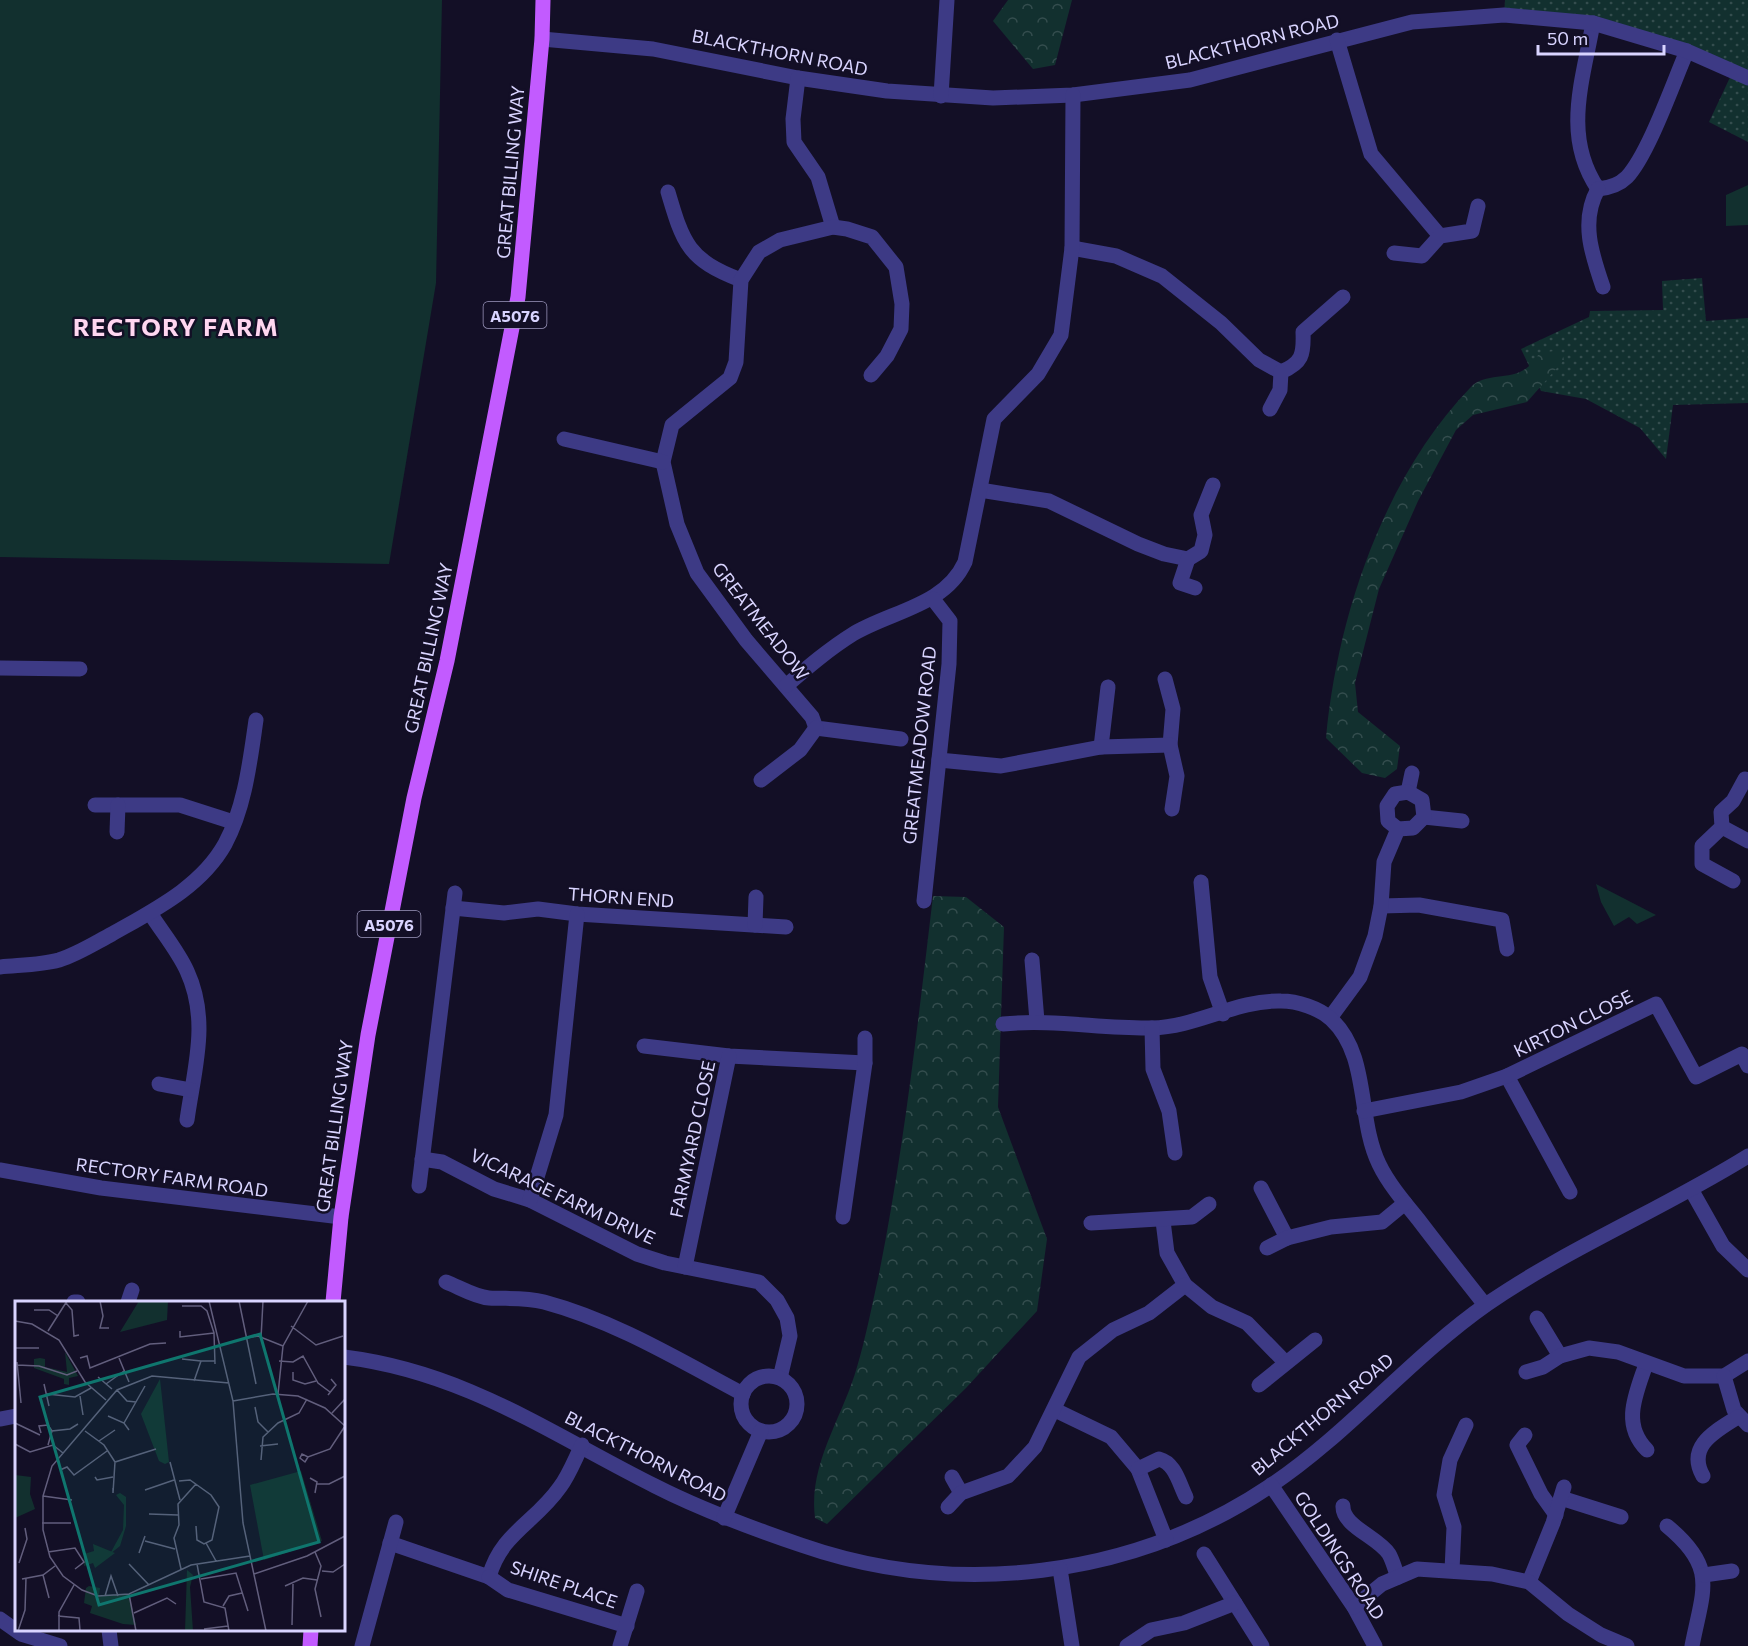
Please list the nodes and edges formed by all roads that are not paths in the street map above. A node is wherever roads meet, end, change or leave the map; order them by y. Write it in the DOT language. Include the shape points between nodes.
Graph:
graph roads {
  1 [pos="543,0"];
  2 [pos="947,0"];
  3 [pos="1504,7"];
  4 [pos="1593,22"];
  5 [pos="542,39"];
  6 [pos="1337,40"];
  7 [pos="1687,51"];
  8 [pos="798,78"];
  9 [pos="1748,78"];
  10 [pos="1073,95"];
  11 [pos="942,96"];
  12 [pos="1598,189"];
  13 [pos="668,192"];
  14 [pos="1478,206"];
  15 [pos="833,227"];
  16 [pos="1440,236"];
  17 [pos="1072,248"];
  18 [pos="1394,253"];
  19 [pos="741,280"];
  20 [pos="1604,287"];
  21 [pos="1343,297"];
  22 [pos="1281,372"];
  23 [pos="871,375"];
  24 [pos="1270,409"];
  25 [pos="564,439"];
  26 [pos="663,462"];
  27 [pos="1213,485"];
  28 [pos="980,490"];
  29 [pos="1188,559"];
  30 [pos="1195,588"];
  31 [pos="933,599"];
  32 [pos="0,668"];
  33 [pos="80,669"];
  34 [pos="1165,679"];
  35 [pos="787,685"];
  36 [pos="1108,687"];
  37 [pos="256,720"];
  38 [pos="816,728"];
  39 [pos="901,739"];
  40 [pos="1170,745"];
  41 [pos="1101,747"];
  42 [pos="939,760"];
  43 [pos="1412,773"];
  44 [pos="1745,779"];
  45 [pos="760,780"];
  46 [pos="1408,792"];
  47 [pos="95,805"];
  48 [pos="118,805"];
  49 [pos="1172,809"];
  50 [pos="1424,817"];
  51 [pos="1462,821"];
  52 [pos="233,822"];
  53 [pos="1722,827"];
  54 [pos="1398,829"];
  55 [pos="117,832"];
  56 [pos="1748,841"];
  57 [pos="1733,880"];
  58 [pos="1201,882"];
  59 [pos="756,897"];
  60 [pos="924,901"];
  61 [pos="1382,906"];
  62 [pos="150,913"];
  63 [pos="577,914"];
  64 [pos="755,925"];
  65 [pos="786,927"];
  66 [pos="1507,949"];
  67 [pos="1032,960"];
  68 [pos="0,967"];
  69 [pos="1223,1014"];
  70 [pos="1330,1018"];
  71 [pos="1037,1021"];
  72 [pos="1003,1024"];
  73 [pos="1152,1028"];
  74 [pos="865,1038"];
  75 [pos="644,1046"];
  76 [pos="729,1056"];
  77 [pos="865,1063"];
  78 [pos="1748,1066"];
  79 [pos="1507,1076"];
  80 [pos="159,1084"];
  81 [pos="191,1090"];
  82 [pos="1364,1111"];
  83 [pos="187,1120"];
  84 [pos="1175,1153"];
  85 [pos="1748,1156"];
  86 [pos="422,1159"];
  87 [pos="0,1170"];
  88 [pos="419,1186"];
  89 [pos="1261,1188"];
  90 [pos="1692,1191"];
  91 [pos="1570,1192"];
  92 [pos="530,1200"];
  93 [pos="1405,1203"];
  94 [pos="1209,1204"];
  95 [pos="341,1217"];
  96 [pos="843,1217"];
  97 [pos="1162,1221"];
  98 [pos="1091,1223"];
  99 [pos="1287,1238"];
  100 [pos="1267,1248"];
  101 [pos="685,1267"];
  102 [pos="1748,1270"];
  103 [pos="446,1282"];
  104 [pos="1185,1285"];
  105 [pos="333,1301"];
  106 [pos="1485,1305"];
  107 [pos="1537,1318"];
  108 [pos="1315,1340"];
  109 [pos="1560,1356"];
  110 [pos="345,1357"];
  111 [pos="1748,1361"];
  112 [pos="1286,1362"];
  113 [pos="1646,1364"];
  114 [pos="1526,1372"];
  115 [pos="1724,1376"];
  116 [pos="780,1378"];
  117 [pos="1259,1385"];
  118 [pos="743,1394"];
  119 [pos="1055,1410"];
  120 [pos="1743,1421"];
  121 [pos="1466,1425"];
  122 [pos="760,1431"];
  123 [pos="1525,1435"];
  124 [pos="582,1445"];
  125 [pos="1647,1450"];
  126 [pos="1138,1469"];
  127 [pos="1703,1476"];
  128 [pos="952,1477"];
  129 [pos="1271,1485"];
  130 [pos="961,1493"];
  131 [pos="1186,1497"];
  132 [pos="1343,1506"];
  133 [pos="948,1507"];
  134 [pos="1556,1515"];
  135 [pos="1621,1517"];
  136 [pos="724,1518"];
  137 [pos="396,1522"];
  138 [pos="1667,1526"];
  139 [pos="1166,1540"];
  140 [pos="390,1543"];
  141 [pos="1204,1554"];
  142 [pos="1060,1569"];
  143 [pos="1452,1570"];
  144 [pos="1732,1571"];
  145 [pos="1704,1575"];
  146 [pos="489,1577"];
  147 [pos="1398,1577"];
  148 [pos="1529,1582"];
  149 [pos="637,1591"];
  150 [pos="1235,1603"];
  151 [pos="1354,1607"];
  152 [pos="0,1619"];
  153 [pos="627,1626"];
  154 [pos="15,1630"];
  155 [pos="17,1631"];
  156 [pos="109,1631"];
  157 [pos="311,1631"];
  158 [pos="60,1646"];
  159 [pos="111,1646"];
  160 [pos="310,1646"];
  161 [pos="362,1646"];
  162 [pos="621,1646"];
  163 [pos="1072,1646"];
  164 [pos="1126,1646"];
  165 [pos="1262,1646"];
  166 [pos="1375,1646"];
  167 [pos="1627,1646"];
  168 [pos="1692,1646"];
  1 -- 5 [label="main road, GREAT BILLING WAY / A5076"];
  2 -- 11 [label="street"];
  3 -- 4 [label="street, BLACKTHORN ROAD"];
  3 -- 6 [label="street, BLACKTHORN ROAD" via="1412,22"];
  4 -- 7 [label="street, BLACKTHORN ROAD"];
  4 -- 12 [label="street" via="1577,108 1582,162"];
  5 -- 8 [label="street, BLACKTHORN ROAD" via="654,49"];
  5 -- 95 [label="main road, GREAT BILLING WAY / A5076" via="518,297 368,1035"];
  6 -- 10 [label="street, BLACKTHORN ROAD" via="1190,80"];
  6 -- 16 [label="street" via="1371,154"];
  7 -- 9 [label="street, BLACKTHORN ROAD"];
  7 -- 12 [label="street" via="1638,161 1626,178 1610,188"];
  8 -- 11 [label="street, BLACKTHORN ROAD"];
  8 -- 15 [label="street" via="794,142 818,177"];
  10 -- 11 [label="street, BLACKTHORN ROAD"];
  10 -- 17 [label="street"];
  12 -- 20 [label="street" via="1592,200 1589,246"];
  13 -- 19 [label="street" via="684,242 705,262"];
  14 -- 16 [label="street" via="1472,231"];
  15 -- 19 [label="street, GREATMEADOW" via="780,240 759,252"];
  15 -- 23 [label="street, GREATMEADOW" via="872,237 896,267 902,304 901,329 887,356"];
  16 -- 18 [label="street" via="1422,256"];
  17 -- 22 [label="street" via="1116,256 1162,276 1221,323 1259,360"];
  17 -- 28 [label="street" via="1061,335 1038,374 994,418"];
  19 -- 26 [label="street, GREATMEADOW" via="736,362 730,378 672,425"];
  21 -- 22 [label="street" via="1303,332 1304,349 1296,365"];
  22 -- 24 [label="street" via="1280,390"];
  25 -- 26 [label="street"];
  26 -- 35 [label="street, GREATMEADOW" via="677,524 697,573 746,640"];
  27 -- 29 [label="street" via="1201,515 1205,535 1201,551"];
  28 -- 29 [label="street" via="1049,501 1164,555"];
  28 -- 31 [label="street" via="961,572"];
  29 -- 30 [label="street" via="1180,583"];
  31 -- 35 [label="street" via="852,634"];
  31 -- 42 [label="street, GREATMEADOW ROAD" via="950,621"];
  32 -- 33 [label="street"];
  34 -- 40 [label="street" via="1173,709"];
  35 -- 38 [label="street, GREATMEADOW"];
  36 -- 41 [label="street"];
  37 -- 52 [label="street" via="246,782"];
  38 -- 39 [label="street"];
  38 -- 45 [label="street" via="800,750"];
  40 -- 41 [label="street"];
  40 -- 49 [label="street" via="1177,776"];
  41 -- 42 [label="street" via="1001,766"];
  42 -- 60 [label="street, GREATMEADOW ROAD"];
  43 -- 46 [label="street"];
  44 -- 53 [label="street" via="1733,801 1720,812"];
  46 -- 50 [label="street" via="1422,800"];
  46 -- 54 [label="street" via="1395,794 1387,806 1388,820"];
  47 -- 48 [label="street"];
  48 -- 52 [label="street" via="180,805"];
  48 -- 55 [label="street"];
  50 -- 51 [label="street"];
  50 -- 54 [label="street" via="1413,828"];
  52 -- 62 [label="street" via="226,843 212,864 190,886"];
  53 -- 56 [label="street"];
  53 -- 57 [label="street" via="1702,846 1702,864"];
  54 -- 61 [label="street" via="1384,861"];
  58 -- 69 [label="street" via="1210,977"];
  59 -- 64 [label="street"];
  61 -- 66 [label="street" via="1419,905 1502,920"];
  61 -- 70 [label="street" via="1360,976"];
  62 -- 68 [label="street" via="57,960"];
  62 -- 81 [label="street" via="187,970 198,1003 201,1033"];
  63 -- 64 [label="street, THORN END"];
  63 -- 86 [label="street, THORN END" via="538,909 504,913 454,901"];
  63 -- 92 [label="street" via="555,1115"];
  64 -- 65 [label="street, THORN END"];
  67 -- 71 [label="street"];
  69 -- 70 [label="street" via="1252,1004 1281,1001 1304,1004"];
  69 -- 73 [label="street" via="1189,1024"];
  70 -- 82 [label="street" via="1346,1037 1358,1072"];
  71 -- 72 [label="street"];
  71 -- 73 [label="street"];
  73 -- 84 [label="street" via="1153,1069 1169,1111"];
  74 -- 77 [label="street"];
  75 -- 76 [label="street"];
  76 -- 77 [label="street, FARMYARD CLOSE"];
  76 -- 101 [label="street, FARMYARD CLOSE"];
  77 -- 96 [label="street"];
  78 -- 79 [label="street, KIRTON CLOSE" via="1742,1054 1696,1077 1656,1004"];
  79 -- 82 [label="street, KIRTON CLOSE" via="1461,1092"];
  79 -- 91 [label="street, KIRTON CLOSE"];
  80 -- 81 [label="street"];
  81 -- 83 [label="street"];
  82 -- 93 [label="street" via="1378,1163"];
  85 -- 90 [label="street, BLACKTHORN ROAD"];
  86 -- 88 [label="street"];
  86 -- 92 [label="street, VICARAGE FARM DRIVE" via="442,1162 494,1189"];
  87 -- 95 [label="street, RECTORY FARM ROAD" via="100,1188"];
  89 -- 99 [label="street"];
  90 -- 102 [label="street" via="1723,1246"];
  90 -- 106 [label="street, BLACKTHORN ROAD" via="1557,1259"];
  92 -- 101 [label="street, VICARAGE FARM DRIVE" via="629,1250"];
  93 -- 99 [label="street" via="1382,1222 1331,1227"];
  93 -- 106 [label="street"];
  94 -- 97 [label="street" via="1192,1217"];
  95 -- 105 [label="main road, GREAT BILLING WAY / A5076"];
  97 -- 98 [label="street"];
  97 -- 104 [label="street" via="1167,1253"];
  99 -- 100 [label="street"];
  101 -- 116 [label="street, VICARAGE FARM DRIVE" via="759,1282 777,1300 787,1318 790,1336"];
  103 -- 118 [label="street" via="487,1298 542,1302 579,1314 632,1335"];
  104 -- 112 [label="street" via="1212,1307 1247,1323"];
  104 -- 119 [label="street" via="1149,1313 1113,1330 1079,1357"];
  106 -- 129 [label="street, BLACKTHORN ROAD"];
  107 -- 109 [label="street"];
  108 -- 112 [label="street"];
  109 -- 113 [label="street" via="1589,1348 1618,1352"];
  109 -- 114 [label="street" via="1544,1367"];
  110 -- 124 [label="street, BLACKTHORN ROAD" via="373,1360 455,1384"];
  111 -- 115 [label="street"];
  112 -- 117 [label="street"];
  113 -- 115 [label="street" via="1684,1376"];
  113 -- 125 [label="street" via="1635,1395 1632,1419 1636,1436"];
  115 -- 120 [label="street"];
  116 -- 118 [label="street" via="765,1376 755,1380"];
  116 -- 122 [label="street" via="794,1391 795,1414 782,1428"];
  118 -- 122 [label="street" via="746,1419"];
  119 -- 126 [label="street" via="1111,1437"];
  119 -- 130 [label="street" via="1035,1447 1008,1476"];
  120 -- 127 [label="street" via="1714,1432 1699,1447 1697,1458"];
  121 -- 143 [label="street" via="1450,1460 1444,1495 1454,1527"];
  122 -- 136 [label="street"];
  123 -- 134 [label="street" via="1517,1445"];
  124 -- 136 [label="street, BLACKTHORN ROAD" via="653,1485"];
  124 -- 146 [label="street, SHIRE PLACE" via="560,1486 532,1520 508,1538 495,1557"];
  126 -- 131 [label="street" via="1165,1460"];
  126 -- 139 [label="street"];
  128 -- 130 [label="street"];
  129 -- 139 [label="street, BLACKTHORN ROAD" via="1216,1518"];
  129 -- 151 [label="street, GOLDINGS ROAD"];
  130 -- 133 [label="street"];
  132 -- 147 [label="street" via="1352,1525 1373,1537 1388,1554"];
  134 -- 135 [label="street" via="1563,1493"];
  134 -- 148 [label="street"];
  136 -- 142 [label="street, BLACKTHORN ROAD" via="806,1547 882,1565 950,1574"];
  137 -- 140 [label="street"];
  138 -- 145 [label="street" via="1686,1542"];
  139 -- 142 [label="street, BLACKTHORN ROAD" via="1112,1558"];
  140 -- 146 [label="street, SHIRE PLACE"];
  140 -- 161 [label="street"];
  141 -- 150 [label="street"];
  142 -- 163 [label="street"];
  143 -- 147 [label="street" via="1417,1569"];
  143 -- 148 [label="street"];
  144 -- 145 [label="street"];
  145 -- 168 [label="street"];
  146 -- 153 [label="street, SHIRE PLACE" via="508,1590"];
  147 -- 151 [label="street" via="1382,1584"];
  148 -- 167 [label="street" via="1576,1619"];
  149 -- 153 [label="street, SHIRE PLACE"];
  150 -- 164 [label="street" via="1184,1623 1151,1630"];
  150 -- 165 [label="street"];
  151 -- 166 [label="street, GOLDINGS ROAD"];
  152 -- 154 [label="street"];
  153 -- 162 [label="street, SHIRE PLACE"];
  155 -- 158 [label="street"];
  156 -- 159 [label="street"];
  157 -- 160 [label="main road"];
}
